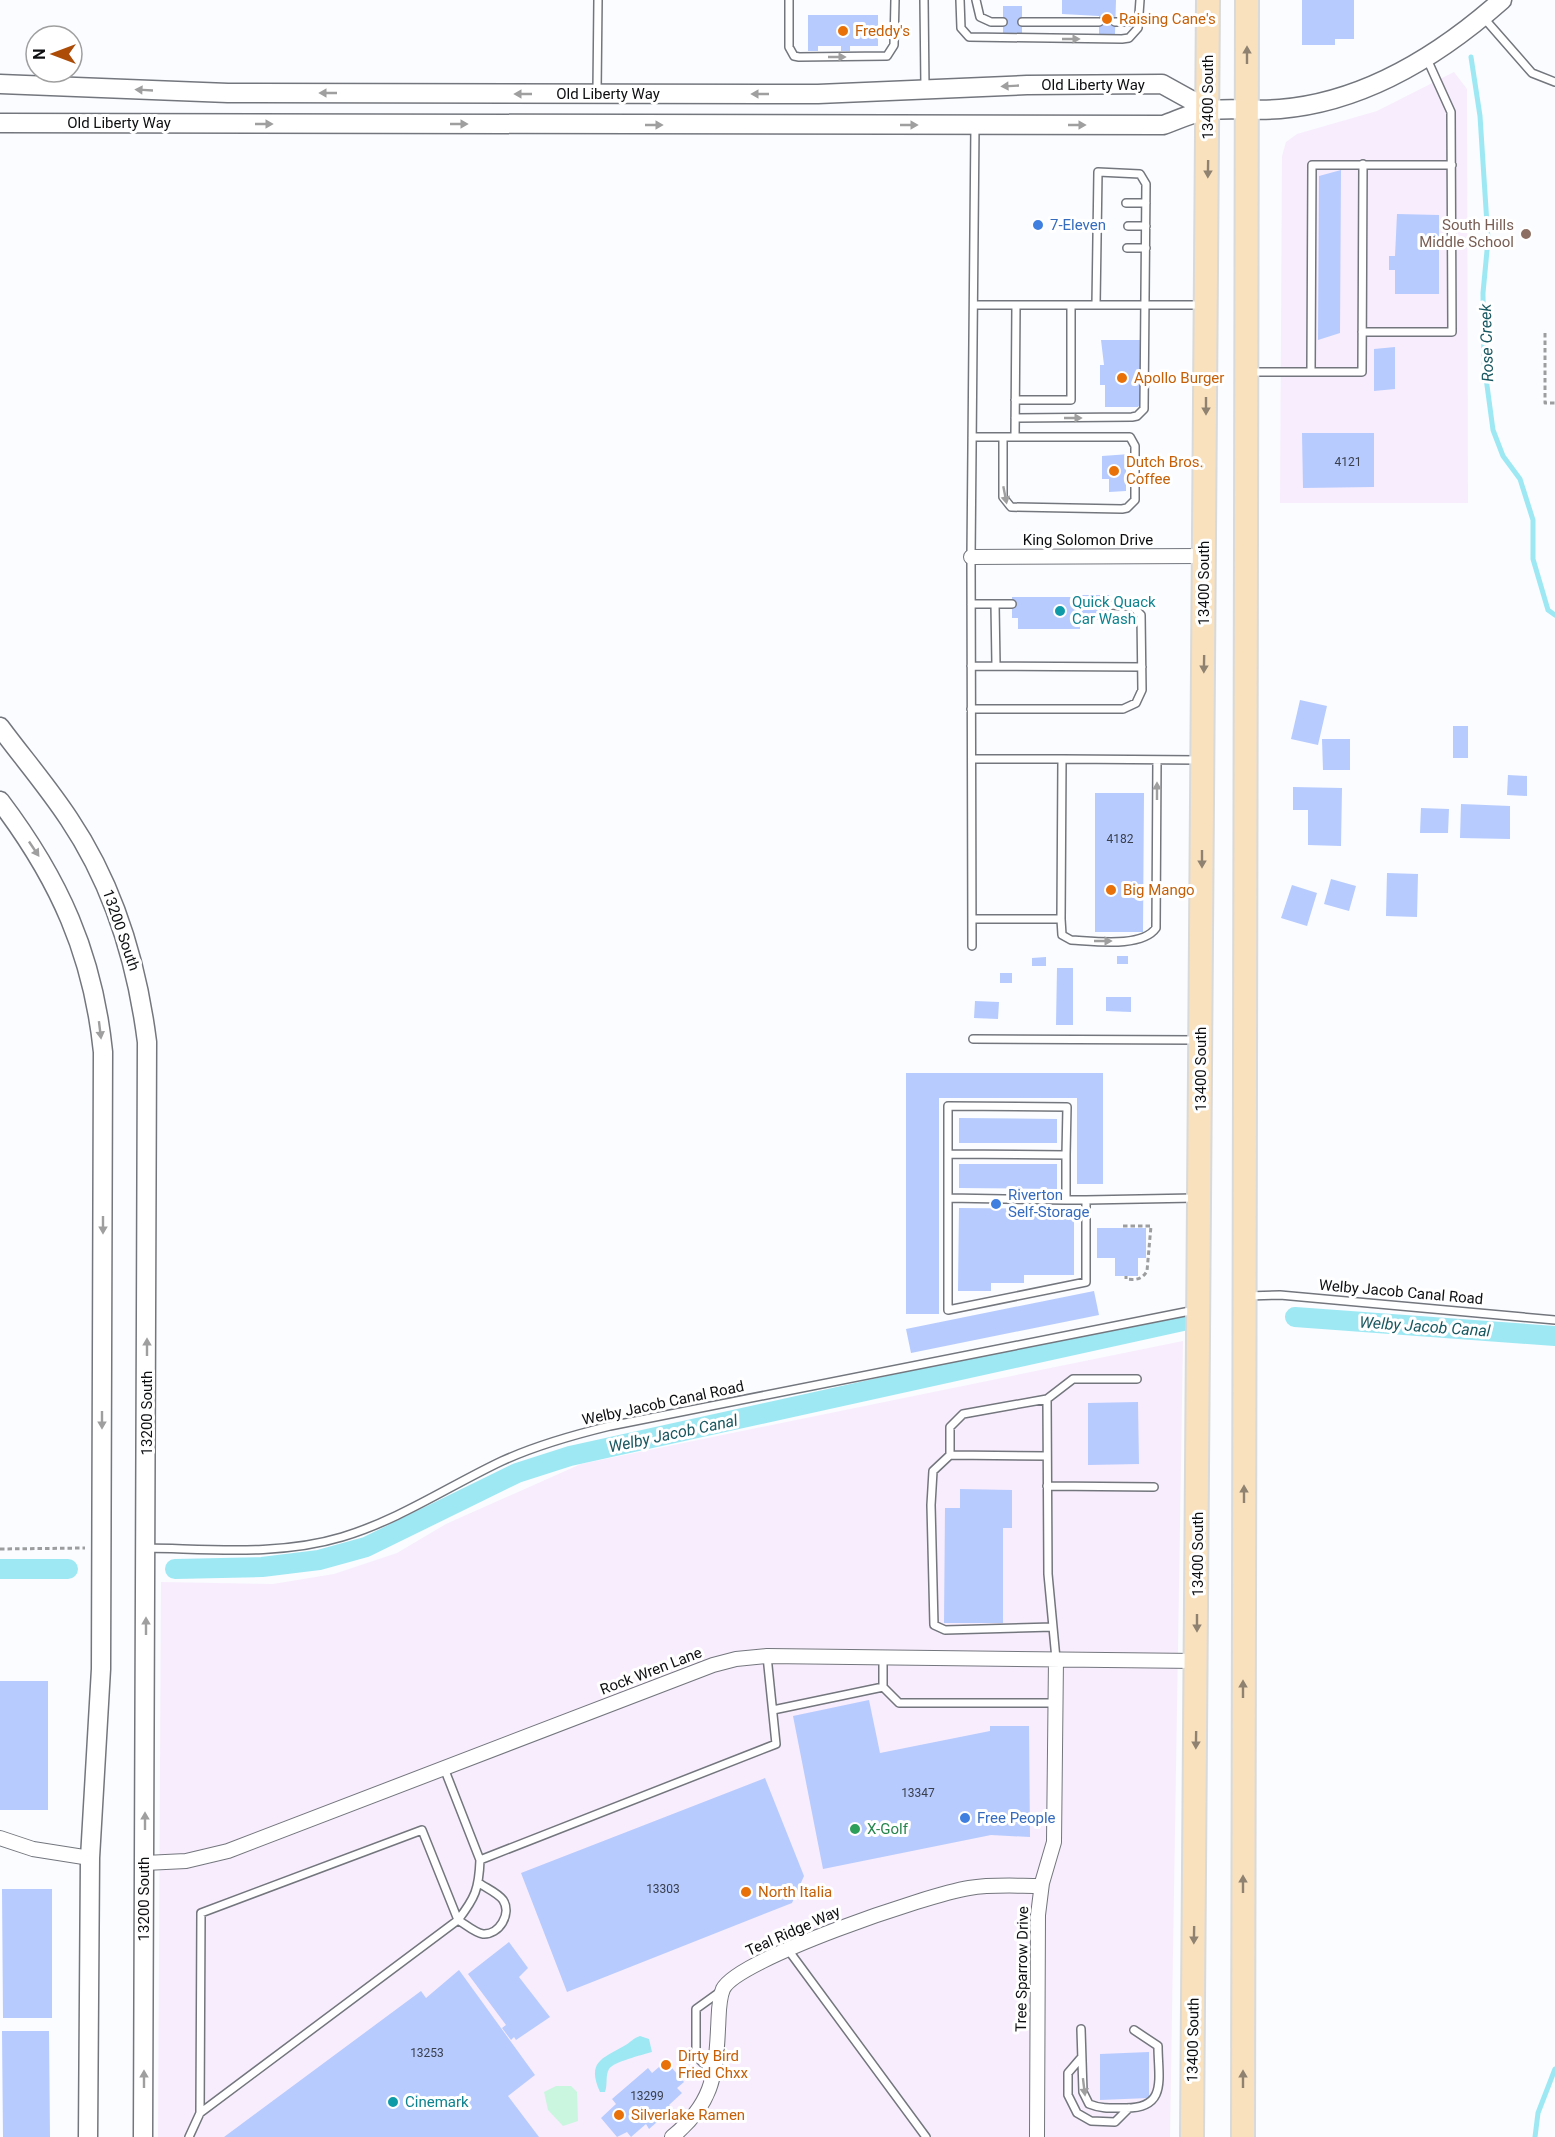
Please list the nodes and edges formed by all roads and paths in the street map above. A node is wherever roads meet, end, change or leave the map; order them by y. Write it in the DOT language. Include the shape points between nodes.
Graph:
graph roads {
  1 [pos="598,0"];
  2 [pos="789,0"];
  3 [pos="895,0"];
  4 [pos="924,0"];
  5 [pos="960,0"];
  6 [pos="976,0"];
  7 [pos="1140,0"];
  8 [pos="1208,0"];
  9 [pos="1247,0"];
  10 [pos="1502,0"];
  11 [pos="1483,16"];
  12 [pos="1003,22"];
  13 [pos="1022,22"];
  14 [pos="1099,22"];
  15 [pos="1115,22"];
  16 [pos="1140,22"];
  17 [pos="1426,59"];
  18 [pos="1555,82"];
  19 [pos="0,84"];
  20 [pos="926,91"];
  21 [pos="597,94"];
  22 [pos="1209,110"];
  23 [pos="1247,110"];
  24 [pos="0,123"];
  25 [pos="975,125"];
  26 [pos="1363,164"];
  27 [pos="1452,165"];
  28 [pos="1098,203"];
  29 [pos="1106,203"];
  30 [pos="1126,203"];
  31 [pos="1146,203"];
  32 [pos="1097,226"];
  33 [pos="1106,226"];
  34 [pos="1128,226"];
  35 [pos="1146,226"];
  36 [pos="1126,248"];
  37 [pos="1146,248"];
  38 [pos="974,305"];
  39 [pos="1016,305"];
  40 [pos="1071,305"];
  41 [pos="1096,305"];
  42 [pos="1146,305"];
  43 [pos="1207,305"];
  44 [pos="1362,332"];
  45 [pos="1545,333"];
  46 [pos="1246,372"];
  47 [pos="1311,372"];
  48 [pos="1015,400"];
  49 [pos="1555,403"];
  50 [pos="1015,418"];
  51 [pos="972,437"];
  52 [pos="1003,437"];
  53 [pos="1014,437"];
  54 [pos="1205,556"];
  55 [pos="971,557"];
  56 [pos="971,604"];
  57 [pos="995,604"];
  58 [pos="1012,604"];
  59 [pos="1109,605"];
  60 [pos="996,665"];
  61 [pos="971,666"];
  62 [pos="1142,667"];
  63 [pos="971,709"];
  64 [pos="0,727"];
  65 [pos="972,759"];
  66 [pos="1062,759"];
  67 [pos="1157,760"];
  68 [pos="1203,760"];
  69 [pos="0,801"];
  70 [pos="972,919"];
  71 [pos="1061,919"];
  72 [pos="972,946"];
  73 [pos="974,1039"];
  74 [pos="1201,1040"];
  75 [pos="948,1154"];
  76 [pos="1066,1155"];
  77 [pos="948,1198"];
  78 [pos="1201,1198"];
  79 [pos="1066,1200"];
  80 [pos="1086,1200"];
  81 [pos="1123,1226"];
  82 [pos="1126,1276"];
  83 [pos="1244,1297"];
  84 [pos="1200,1309"];
  85 [pos="1555,1320"];
  86 [pos="1137,1379"];
  87 [pos="1047,1399"];
  88 [pos="950,1455"];
  89 [pos="1047,1456"];
  90 [pos="1047,1486"];
  91 [pos="1154,1487"];
  92 [pos="101,1548"];
  93 [pos="146,1548"];
  94 [pos="0,1549"];
  95 [pos="1053,1627"];
  96 [pos="767,1656"];
  97 [pos="883,1658"];
  98 [pos="1056,1659"];
  99 [pos="1197,1661"];
  100 [pos="883,1687"];
  101 [pos="1056,1703"];
  102 [pos="773,1710"];
  103 [pos="444,1768"];
  104 [pos="0,1838"];
  105 [pos="90,1858"];
  106 [pos="480,1860"];
  107 [pos="145,1863"];
  108 [pos="479,1883"];
  109 [pos="1041,1886"];
  110 [pos="458,1920"];
  111 [pos="789,1951"];
  112 [pos="723,1990"];
  113 [pos="1081,2029"];
  114 [pos="1134,2030"];
  115 [pos="1080,2059"];
  116 [pos="715,2075"];
  117 [pos="1129,2108"];
  118 [pos="200,2113"];
  119 [pos="677,2135"];
  120 [pos="88,2137"];
  121 [pos="144,2137"];
  122 [pos="189,2137"];
  123 [pos="926,2137"];
  124 [pos="1037,2137"];
  125 [pos="1192,2137"];
  126 [pos="1243,2137"];
  1 -- 21 [label="lane"];
  2 -- 3 [label="lane, one-way" via="789,47 799,57 887,56 894,45"];
  4 -- 20 [label="lane"];
  5 -- 16 [label="lane, one-way" via="961,28 975,38 1122,39 1134,34"];
  6 -- 12 [label="lane" via="980,17"];
  7 -- 16 [label="lane"];
  8 -- 22 [label="main road, 13400 South"];
  23 -- 9 [label="main road, one-way"];
  10 -- 11 [label="street, Old Liberty Way"];
  11 -- 17 [label="street, Old Liberty Way"];
  11 -- 18 [label="lane" via="1532,74"];
  13 -- 14 [label="lane"];
  15 -- 16 [label="lane"];
  17 -- 23 [label="street, Old Liberty Way" via="1341,97 1280,109"];
  17 -- 27 [label="lane" via="1451,112"];
  21 -- 19 [label="street, Old Liberty Way, one-way" via="228,93"];
  20 -- 21 [label="street, Old Liberty Way, one-way"];
  22 -- 20 [label="street, Old Liberty Way, one-way" via="1162,84 1027,85"];
  22 -- 23 [label="street, Old Liberty Way"];
  25 -- 22 [label="street, Old Liberty Way, one-way" via="1163,125"];
  22 -- 43 [label="main road, 13400 South, one-way"];
  23 -- 46 [label="main road"];
  24 -- 25 [label="street, Old Liberty Way, one-way"];
  25 -- 38 [label="lane"];
  26 -- 27 [label="lane"];
  26 -- 44 [label="lane"];
  26 -- 47 [label="lane" via="1312,165"];
  27 -- 44 [label="lane" via="1452,332"];
  28 -- 29 [label="lane"];
  28 -- 31 [label="lane" via="1098,172 1140,174 1146,184"];
  28 -- 32 [label="lane"];
  30 -- 31 [label="lane"];
  31 -- 35 [label="lane"];
  32 -- 33 [label="lane"];
  32 -- 41 [label="lane" via="1101,248"];
  34 -- 35 [label="lane"];
  35 -- 37 [label="lane"];
  36 -- 37 [label="lane"];
  37 -- 42 [label="lane"];
  38 -- 39 [label="lane"];
  38 -- 51 [label="lane"];
  39 -- 40 [label="lane"];
  39 -- 48 [label="lane"];
  40 -- 41 [label="lane"];
  40 -- 48 [label="lane" via="1071,400"];
  41 -- 42 [label="lane"];
  42 -- 43 [label="lane"];
  50 -- 42 [label="lane, one-way" via="1132,417 1141,413 1145,403"];
  43 -- 54 [label="main road, 13400 South, one-way"];
  44 -- 47 [label="lane" via="1362,372"];
  45 -- 49 [label="path" via="1545,403"];
  46 -- 47 [label="lane"];
  46 -- 83 [label="main road"];
  48 -- 50 [label="lane"];
  50 -- 53 [label="lane"];
  51 -- 52 [label="lane"];
  51 -- 55 [label="lane"];
  52 -- 53 [label="lane"];
  52 -- 53 [label="lane, one-way" via="1004,496 1011,507 1127,508 1136,495 1134,441 1125,436"];
  54 -- 55 [label="street, King Solomon Drive"];
  54 -- 68 [label="main road, 13400 South, one-way"];
  55 -- 56 [label="lane"];
  56 -- 57 [label="lane"];
  56 -- 61 [label="lane"];
  57 -- 58 [label="lane"];
  57 -- 60 [label="lane"];
  59 -- 62 [label="lane" via="1132,606 1141,615"];
  60 -- 61 [label="lane"];
  60 -- 62 [label="lane"];
  61 -- 63 [label="lane"];
  62 -- 63 [label="lane" via="1141,697 1130,707"];
  63 -- 65 [label="lane"];
  93 -- 64 [label="street, 13200 South, one-way" via="148,1077 142,1008 120,919 97,866 70,820"];
  65 -- 66 [label="lane"];
  65 -- 70 [label="lane"];
  66 -- 67 [label="lane"];
  66 -- 71 [label="lane"];
  67 -- 68 [label="lane"];
  71 -- 67 [label="lane, one-way" via="1062,935 1071,940 1137,941 1156,928"];
  68 -- 74 [label="main road, 13400 South, one-way"];
  69 -- 92 [label="street, one-way" via="42,860 69,914 89,971 100,1024 104,1079"];
  70 -- 71 [label="lane"];
  70 -- 72 [label="lane"];
  73 -- 74 [label="lane"];
  74 -- 78 [label="main road, 13400 South"];
  75 -- 76 [label="lane"];
  75 -- 76 [label="lane" via="948,1106 1067,1107"];
  75 -- 77 [label="lane"];
  76 -- 79 [label="lane"];
  77 -- 79 [label="lane"];
  77 -- 80 [label="lane" via="948,1311 1086,1282"];
  78 -- 80 [label="lane"];
  78 -- 84 [label="main road, 13400 South"];
  79 -- 80 [label="lane"];
  81 -- 82 [label="path" via="1151,1226 1147,1271 1136,1280"];
  83 -- 85 [label="lane, Welby Jacob Canal Road" via="1280,1295"];
  126 -- 83 [label="main road, one-way"];
  84 -- 93 [label="lane, Welby Jacob Canal Road" via="555,1440 342,1538 281,1549"];
  84 -- 99 [label="main road, 13400 South, one-way"];
  86 -- 87 [label="lane" via="1073,1379"];
  87 -- 88 [label="lane" via="963,1414 950,1427"];
  87 -- 89 [label="lane"];
  88 -- 89 [label="lane"];
  88 -- 95 [label="lane" via="933,1471 934,1624 945,1630"];
  89 -- 90 [label="lane"];
  90 -- 91 [label="lane"];
  90 -- 95 [label="lane"];
  92 -- 94 [label="path"];
  92 -- 105 [label="street" via="100,1701"];
  107 -- 93 [label="street, 13200 South, one-way"];
  95 -- 98 [label="lane"];
  96 -- 97 [label="street, Rock Wren Lane"];
  96 -- 102 [label="lane"];
  96 -- 103 [label="street, Rock Wren Lane" via="713,1665"];
  97 -- 98 [label="street, Rock Wren Lane"];
  97 -- 100 [label="lane"];
  98 -- 99 [label="street, Rock Wren Lane"];
  98 -- 101 [label="street, Tree Sparrow Drive"];
  99 -- 125 [label="main road, 13400 South, one-way"];
  100 -- 101 [label="lane" via="899,1703"];
  100 -- 102 [label="lane"];
  101 -- 109 [label="street, Tree Sparrow Drive" via="1054,1842"];
  102 -- 106 [label="lane" via="776,1744"];
  103 -- 106 [label="lane"];
  103 -- 107 [label="street, Rock Wren Lane" via="228,1851 186,1861"];
  104 -- 105 [label="street" via="33,1849"];
  105 -- 120 [label="street"];
  106 -- 108 [label="lane"];
  121 -- 107 [label="street, 13200 South, one-way"];
  108 -- 110 [label="lane" via="475,1899"];
  108 -- 110 [label="lane" via="503,1899 504,1923 493,1932 481,1934"];
  109 -- 111 [label="street, Teal Ridge Way" via="985,1886 956,1891 858,1920"];
  109 -- 124 [label="street, Tree Sparrow Drive"];
  110 -- 118 [label="lane"];
  110 -- 118 [label="lane" via="422,1830 201,1913"];
  111 -- 112 [label="street, Teal Ridge Way" via="741,1971"];
  111 -- 123 [label="lane"];
  112 -- 116 [label="street"];
  112 -- 116 [label="lane" via="696,2009 696,2056"];
  113 -- 115 [label="lane"];
  114 -- 117 [label="lane" via="1158,2046 1158,2084 1155,2099 1146,2107"];
  115 -- 117 [label="lane, one-way" via="1083,2092 1089,2104 1098,2108"];
  115 -- 117 [label="lane" via="1068,2073 1068,2095 1077,2113 1090,2121 1115,2122"];
  116 -- 119 [label="street" via="697,2113"];
  118 -- 122 [label="lane"];
}
